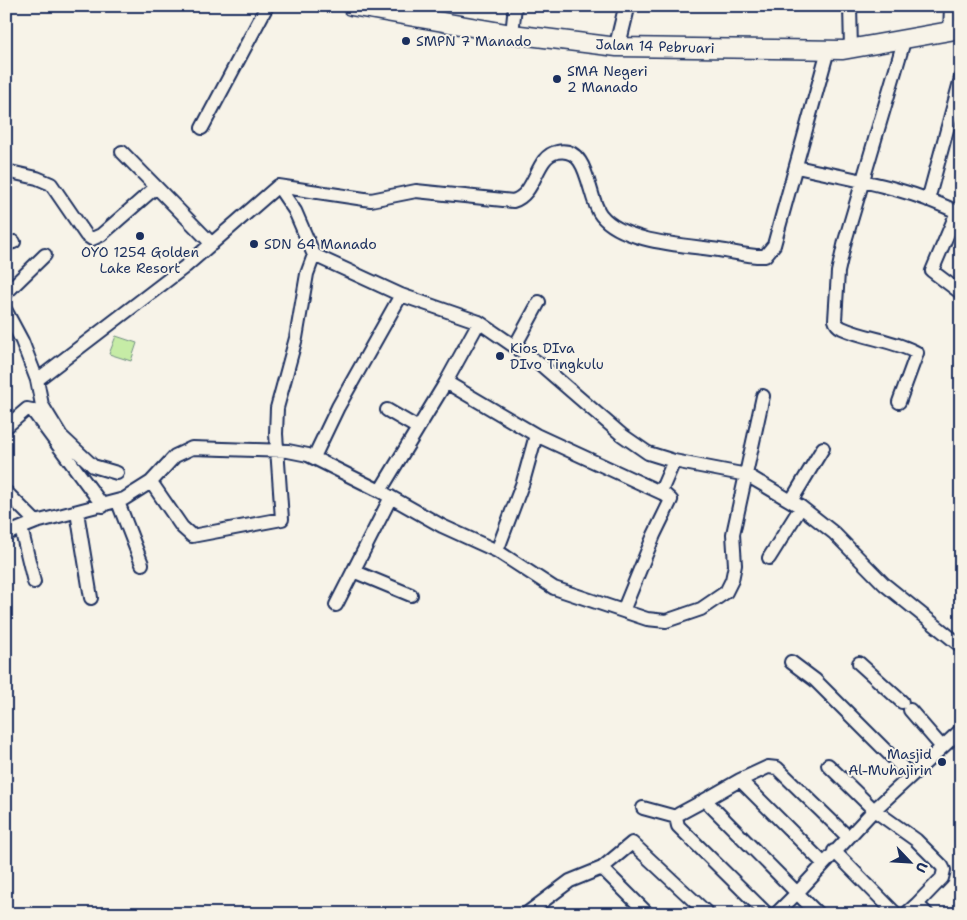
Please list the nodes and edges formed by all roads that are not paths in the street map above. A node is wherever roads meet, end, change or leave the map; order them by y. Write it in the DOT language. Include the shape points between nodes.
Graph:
graph roads {
  1 [pos="267,6"];
  2 [pos="351,6"];
  3 [pos="515,6"];
  4 [pos="627,6"];
  5 [pos="850,6"];
  6 [pos="951,6"];
  7 [pos="395,10"];
  8 [pos="956,31"];
  9 [pos="512,34"];
  10 [pos="904,41"];
  11 [pos="617,47"];
  12 [pos="851,49"];
  13 [pos="828,50"];
  14 [pos="961,78"];
  15 [pos="202,128"];
  16 [pos="122,152"];
  17 [pos="797,167"];
  18 [pos="6,172"];
  19 [pos="862,181"];
  20 [pos="278,186"];
  21 [pos="156,187"];
  22 [pos="928,200"];
  23 [pos="959,213"];
  24 [pos="212,244"];
  25 [pos="314,254"];
  26 [pos="45,255"];
  27 [pos="6,293"];
  28 [pos="961,293"];
  29 [pos="401,296"];
  30 [pos="539,302"];
  31 [pos="6,311"];
  32 [pos="479,322"];
  33 [pos="515,346"];
  34 [pos="37,380"];
  35 [pos="446,382"];
  36 [pos="763,396"];
  37 [pos="899,402"];
  38 [pos="386,410"];
  39 [pos="6,427"];
  40 [pos="415,434"];
  41 [pos="536,435"];
  42 [pos="823,448"];
  43 [pos="277,451"];
  44 [pos="314,457"];
  45 [pos="674,461"];
  46 [pos="117,473"];
  47 [pos="747,475"];
  48 [pos="151,482"];
  49 [pos="6,492"];
  50 [pos="662,493"];
  51 [pos="386,494"];
  52 [pos="118,502"];
  53 [pos="796,504"];
  54 [pos="103,506"];
  55 [pos="77,512"];
  56 [pos="36,522"];
  57 [pos="21,528"];
  58 [pos="6,534"];
  59 [pos="497,551"];
  60 [pos="769,558"];
  61 [pos="142,564"];
  62 [pos="353,571"];
  63 [pos="34,582"];
  64 [pos="411,594"];
  65 [pos="91,598"];
  66 [pos="336,605"];
  67 [pos="623,611"];
  68 [pos="961,646"];
  69 [pos="791,662"];
  70 [pos="860,662"];
  71 [pos="961,730"];
  72 [pos="945,743"];
  73 [pos="828,765"];
  74 [pos="910,775"];
  75 [pos="740,780"];
  76 [pos="705,800"];
  77 [pos="643,808"];
  78 [pos="874,810"];
  79 [pos="676,817"];
  80 [pos="848,837"];
  81 [pos="834,851"];
  82 [pos="823,863"];
  83 [pos="602,868"];
  84 [pos="796,893"];
  85 [pos="917,904"];
  86 [pos="526,914"];
  87 [pos="648,914"];
  88 [pos="708,914"];
  89 [pos="767,914"];
  90 [pos="776,914"];
  91 [pos="818,914"];
  92 [pos="896,914"];
  93 [pos="906,914"];
  94 [pos="927,914"];
  1 -- 15 [label="street"];
  2 -- 7 [label="main road, Jalan 14 Pebruari"];
  3 -- 9 [label="street"];
  4 -- 11 [label="street"];
  5 -- 12 [label="street"];
  6 -- 8 [label="street"];
  7 -- 9 [label="main road, Jalan 14 Pebruari"];
  8 -- 10 [label="main road, Jalan 14 Pebruari"];
  9 -- 11 [label="main road, Jalan 14 Pebruari"];
  10 -- 12 [label="main road, Jalan 14 Pebruari"];
  10 -- 19 [label="street"];
  11 -- 13 [label="main road, Jalan 14 Pebruari"];
  12 -- 13 [label="main road, Jalan 14 Pebruari"];
  13 -- 17 [label="street"];
  14 -- 22 [label="street"];
  16 -- 21 [label="street"];
  17 -- 19 [label="street"];
  17 -- 20 [label="street" via="774,245 768,254 762,256 666,243 612,225 596,208 580,162 565,152 554,152 546,157 529,190 513,201 416,191 371,200"];
  18 -- 21 [label="street" via="43,179 51,184 92,239 101,235"];
  19 -- 22 [label="street"];
  19 -- 37 [label="street" via="840,260 834,320 843,329 880,338 918,353"];
  20 -- 24 [label="street"];
  20 -- 25 [label="street" via="295,211"];
  21 -- 24 [label="street"];
  22 -- 23 [label="street"];
  23 -- 28 [label="street" via="932,271"];
  24 -- 34 [label="street"];
  25 -- 29 [label="street"];
  25 -- 43 [label="street" via="276,418"];
  26 -- 27 [label="street"];
  29 -- 32 [label="street"];
  29 -- 44 [label="street" via="338,407"];
  30 -- 33 [label="street"];
  31 -- 34 [label="street"];
  32 -- 33 [label="street"];
  32 -- 35 [label="street"];
  33 -- 45 [label="street" via="622,435 648,453"];
  34 -- 46 [label="street" via="42,405 61,436 93,466"];
  35 -- 40 [label="street"];
  35 -- 41 [label="street"];
  36 -- 47 [label="street"];
  38 -- 40 [label="street"];
  39 -- 54 [label="street" via="26,409 32,410"];
  40 -- 51 [label="street"];
  41 -- 50 [label="street"];
  41 -- 59 [label="street" via="523,482"];
  42 -- 53 [label="street"];
  43 -- 44 [label="street"];
  43 -- 48 [label="street" via="186,449"];
  43 -- 48 [label="street" via="280,521 192,536 182,527"];
  44 -- 51 [label="street"];
  45 -- 47 [label="street"];
  45 -- 50 [label="street"];
  47 -- 53 [label="street"];
  47 -- 67 [label="street" via="733,534 735,559 732,580 726,592 681,618 658,621"];
  48 -- 52 [label="street"];
  49 -- 56 [label="street"];
  50 -- 67 [label="street" via="671,500"];
  51 -- 59 [label="street" via="442,526"];
  51 -- 62 [label="street"];
  52 -- 54 [label="street"];
  52 -- 61 [label="street"];
  53 -- 60 [label="street"];
  53 -- 68 [label="street" via="834,532 884,584"];
  54 -- 55 [label="street"];
  55 -- 56 [label="street"];
  55 -- 65 [label="street"];
  56 -- 57 [label="street"];
  57 -- 58 [label="street"];
  57 -- 63 [label="street"];
  59 -- 67 [label="street" via="554,588"];
  62 -- 64 [label="street"];
  62 -- 66 [label="street"];
  69 -- 74 [label="street" via="815,680"];
  70 -- 72 [label="street"];
  71 -- 72 [label="street"];
  72 -- 74 [label="street"];
  73 -- 78 [label="street"];
  74 -- 78 [label="street"];
  75 -- 76 [label="street"];
  75 -- 80 [label="street" via="768,767 776,768"];
  75 -- 82 [label="street"];
  76 -- 79 [label="street"];
  76 -- 84 [label="street"];
  77 -- 79 [label="street"];
  78 -- 80 [label="street"];
  78 -- 85 [label="street" via="916,840 944,870 942,878"];
  79 -- 89 [label="street" via="678,826"];
  80 -- 81 [label="street"];
  81 -- 82 [label="street"];
  81 -- 92 [label="street"];
  82 -- 84 [label="street"];
  83 -- 86 [label="street" via="570,881"];
  83 -- 87 [label="street"];
  83 -- 88 [label="street" via="632,843"];
  84 -- 90 [label="street"];
  84 -- 91 [label="street"];
  85 -- 93 [label="street"];
  85 -- 94 [label="street"];
}
